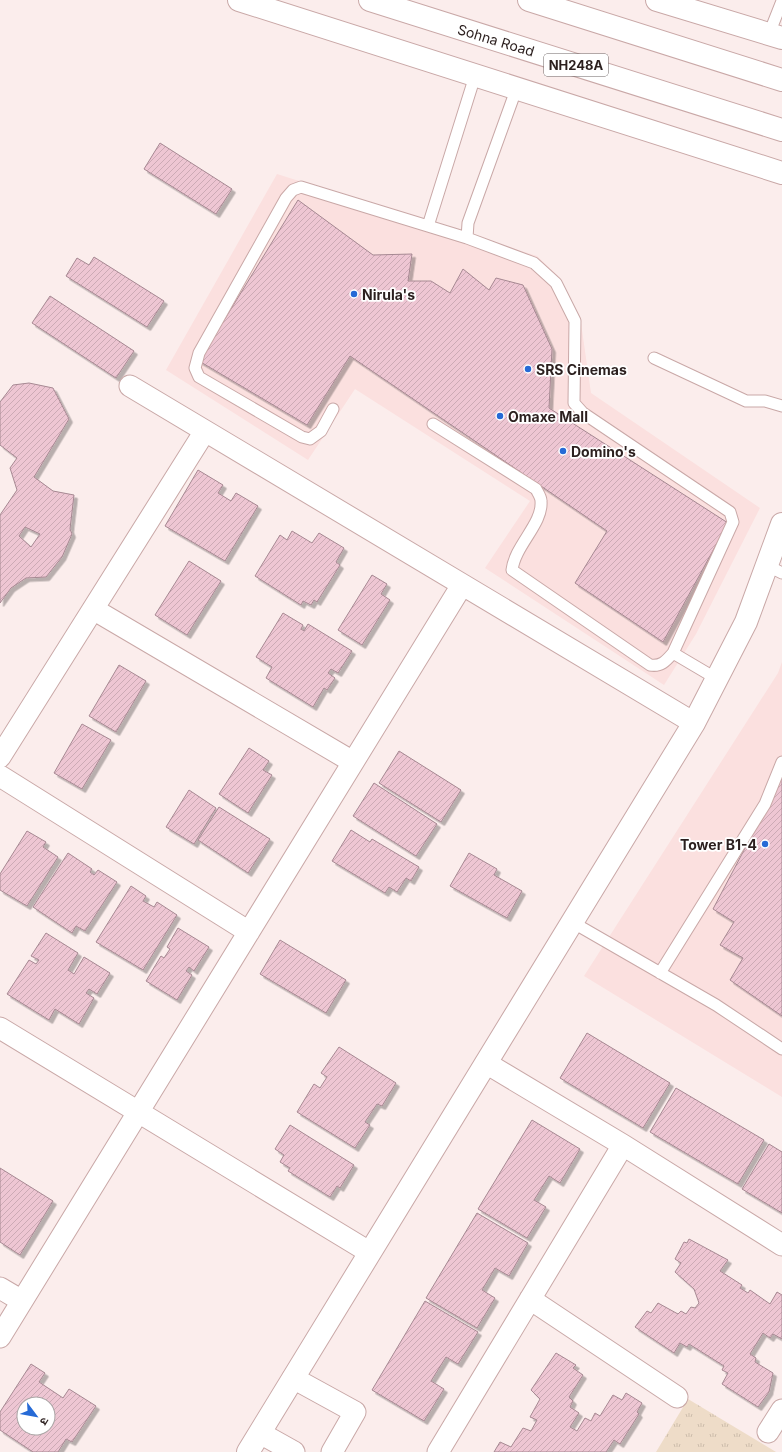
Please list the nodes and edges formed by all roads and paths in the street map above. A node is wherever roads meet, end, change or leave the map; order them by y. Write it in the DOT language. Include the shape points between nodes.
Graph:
graph roads {
  1 [pos="239,0"];
  2 [pos="370,0"];
  3 [pos="529,0"];
  4 [pos="657,0"];
  5 [pos="782,1"];
  6 [pos="775,36"];
  7 [pos="475,76"];
  8 [pos="782,80"];
  9 [pos="516,90"];
  10 [pos="782,130"];
  11 [pos="782,173"];
  12 [pos="428,226"];
  13 [pos="467,238"];
  14 [pos="654,358"];
  15 [pos="130,386"];
  16 [pos="782,406"];
  17 [pos="333,409"];
  18 [pos="433,424"];
  19 [pos="205,431"];
  20 [pos="782,524"];
  21 [pos="774,569"];
  22 [pos="462,585"];
  23 [pos="93,609"];
  24 [pos="673,653"];
  25 [pos="717,679"];
  26 [pos="694,724"];
  27 [pos="0,757"];
  28 [pos="353,762"];
  29 [pos="782,762"];
  30 [pos="0,776"];
  31 [pos="572,922"];
  32 [pos="249,932"];
  33 [pos="660,973"];
  34 [pos="0,1028"];
  35 [pos="782,1050"];
  36 [pos="486,1063"];
  37 [pos="138,1112"];
  38 [pos="624,1145"];
  39 [pos="782,1245"];
  40 [pos="369,1252"];
  41 [pos="0,1288"];
  42 [pos="530,1299"];
  43 [pos="22,1301"];
  44 [pos="0,1337"];
  45 [pos="293,1378"];
  46 [pos="677,1397"];
  47 [pos="782,1410"];
  48 [pos="768,1432"];
  49 [pos="260,1433"];
  50 [pos="248,1452"];
  51 [pos="294,1452"];
  52 [pos="332,1452"];
  53 [pos="438,1452"];
  1 -- 7 [label="main road"];
  2 -- 10 [label="main road, Sohna Road / NH248A"];
  3 -- 8 [label="main road"];
  4 -- 6 [label="main road"];
  5 -- 6 [label="lane"];
  7 -- 9 [label="main road"];
  7 -- 12 [label="lane"];
  9 -- 11 [label="main road"];
  9 -- 13 [label="lane" via="468,223"];
  12 -- 13 [label="lane"];
  12 -- 17 [label="lane" via="301,187 293,190 286,198 199,353 195,368 199,377 302,437 310,438 320,431"];
  13 -- 24 [label="lane" via="534,263 556,283 574,321 574,403 583,413 730,512 733,522"];
  14 -- 16 [label="lane" via="746,401 765,401"];
  15 -- 19 [label="street"];
  18 -- 24 [label="lane" via="536,489 541,500 540,513 513,560 512,570 650,665 664,663"];
  19 -- 22 [label="street"];
  19 -- 23 [label="street"];
  20 -- 21 [label="main road"];
  21 -- 25 [label="main road"];
  22 -- 26 [label="street"];
  22 -- 28 [label="street"];
  23 -- 27 [label="street"];
  23 -- 28 [label="street"];
  24 -- 25 [label="lane"];
  25 -- 26 [label="main road"];
  26 -- 31 [label="main road"];
  28 -- 32 [label="street"];
  29 -- 33 [label="lane" via="765,804"];
  30 -- 32 [label="street"];
  31 -- 33 [label="lane"];
  31 -- 36 [label="main road"];
  32 -- 37 [label="street"];
  33 -- 35 [label="lane" via="716,1005"];
  34 -- 37 [label="street"];
  36 -- 38 [label="street"];
  36 -- 40 [label="main road"];
  37 -- 40 [label="street"];
  37 -- 43 [label="street"];
  38 -- 39 [label="street"];
  38 -- 42 [label="street"];
  40 -- 45 [label="main road"];
  41 -- 43 [label="street"];
  42 -- 46 [label="street"];
  42 -- 53 [label="street"];
  43 -- 44 [label="street"];
  45 -- 49 [label="main road"];
  45 -- 52 [label="street" via="355,1412"];
  47 -- 48 [label="street"];
  49 -- 50 [label="main road"];
  49 -- 51 [label="street"];
}
